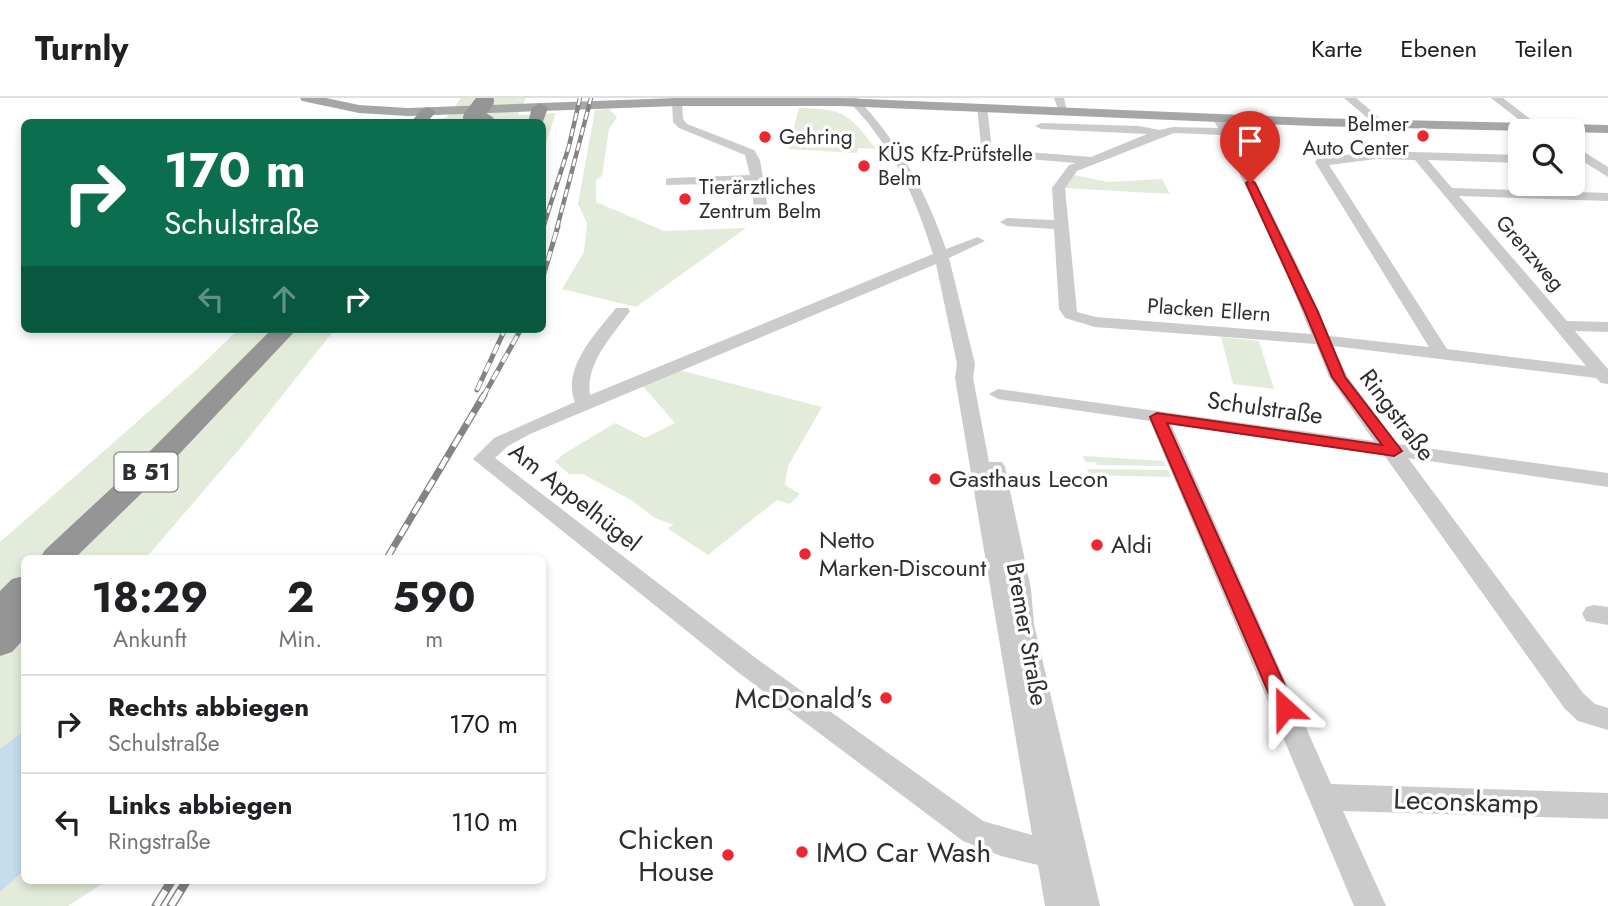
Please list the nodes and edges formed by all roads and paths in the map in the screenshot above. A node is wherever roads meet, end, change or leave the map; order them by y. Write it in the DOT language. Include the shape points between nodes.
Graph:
graph roads {
  1 [pos="307,98"];
  2 [pos="1349,98"];
  3 [pos="1496,98"];
  4 [pos="821,100"];
  5 [pos="853,100"];
  6 [pos="677,103"];
  7 [pos="1061,104"];
  8 [pos="922,105"];
  9 [pos="982,107"];
  10 [pos="538,115"];
  11 [pos="423,117"];
  12 [pos="1527,119"];
  13 [pos="1381,124"];
  14 [pos="1222,125"];
  15 [pos="1041,126"];
  16 [pos="1508,128"];
  17 [pos="1585,129"];
  18 [pos="1608,129"];
  19 [pos="885,134"];
  20 [pos="1160,134"];
  21 [pos="1418,156"];
  22 [pos="1585,157"];
  23 [pos="1508,159"];
  24 [pos="1093,160"];
  25 [pos="1585,161"];
  26 [pos="1591,161"];
  27 [pos="1608,173"];
  28 [pos="757,179"];
  29 [pos="671,182"];
  30 [pos="1450,192"];
  31 [pos="1608,197"];
  32 [pos="761,209"];
  33 [pos="1007,222"];
  34 [pos="1060,225"];
  35 [pos="978,241"];
  36 [pos="943,257"];
  37 [pos="622,312"];
  38 [pos="1565,326"];
  39 [pos="1608,327"];
  40 [pos="281,333"];
  41 [pos="303,333"];
  42 [pos="1323,340"];
  43 [pos="1442,355"];
  44 [pos="966,364"];
  45 [pos="1605,377"];
  46 [pos="998,394"];
  47 [pos="585,404"];
  48 [pos="1157,417"];
  49 [pos="1394,451"];
  50 [pos="1608,480"];
  51 [pos="59,555"];
  52 [pos="88,555"];
  53 [pos="21,591"];
  54 [pos="0,611"];
  55 [pos="21,621"];
  56 [pos="0,642"];
  57 [pos="1598,716"];
  58 [pos="1325,797"];
  59 [pos="1608,806"];
  60 [pos="1050,852"];
  61 [pos="1061,906"];
  62 [pos="1084,906"];
  63 [pos="1370,906"];
  1 -- 11 [label="main road"];
  2 -- 13 [label="street"];
  3 -- 12 [label="street"];
  4 -- 5 [label="main road"];
  4 -- 6 [label="main road"];
  5 -- 8 [label="main road"];
  5 -- 19 [label="street, Bremer Straße"];
  6 -- 10 [label="main road"];
  6 -- 28 [label="street" via="677,120 683,126 750,153"];
  7 -- 9 [label="main road"];
  7 -- 14 [label="main road"];
  8 -- 9 [label="main road"];
  8 -- 19 [label="street" via="880,111"];
  9 -- 24 [label="street" via="986,152"];
  10 -- 11 [label="main road"];
  13 -- 14 [label="main road"];
  13 -- 16 [label="main road"];
  14 -- 20 [label="street, Placken Ellern"];
  14 -- 42 [label="street, Ringstraße"];
  15 -- 20 [label="street" via="1139,129"];
  17 -- 18 [label="main road"];
  19 -- 36 [label="street, Bremer Straße" via="920,197"];
  20 -- 24 [label="street, Placken Ellern"];
  21 -- 23 [label="street"];
  21 -- 30 [label="street, Grenzweg"];
  21 -- 43 [label="street" via="1376,155 1321,162"];
  22 -- 26 [label="street"];
  24 -- 34 [label="street, Placken Ellern" via="1073,168 1058,188"];
  25 -- 26 [label="street"];
  26 -- 27 [label="street"];
  28 -- 29 [label="street"];
  28 -- 32 [label="street"];
  30 -- 31 [label="street"];
  30 -- 38 [label="street, Grenzweg"];
  33 -- 34 [label="street"];
  34 -- 42 [label="street, Placken Ellern" via="1067,309 1081,320"];
  35 -- 36 [label="street"];
  36 -- 44 [label="street, Bremer Straße"];
  36 -- 47 [label="street, Am Appelhügel"];
  37 -- 47 [label="street" via="593,347 579,388"];
  38 -- 39 [label="street"];
  38 -- 45 [label="street, Grenzweg"];
  40 -- 51 [label="highway, B 51"];
  41 -- 52 [label="highway, B 51"];
  42 -- 43 [label="street, Placken Ellern"];
  42 -- 49 [label="street, Ringstraße" via="1338,377"];
  43 -- 45 [label="street, Placken Ellern"];
  44 -- 60 [label="street, Bremer Straße" via="964,378"];
  44 -- 62 [label="street, Bremer Straße" via="975,378 985,420 1033,676"];
  46 -- 48 [label="street, Schulstraße"];
  47 -- 60 [label="street, Am Appelhügel" via="523,430 483,459 748,666 973,831 995,841"];
  48 -- 49 [label="street, Schulstraße"];
  48 -- 58 [label="street"];
  49 -- 50 [label="street, Schulstraße"];
  49 -- 57 [label="street, Ringstraße" via="1574,701"];
  53 -- 54 [label="highway"];
  55 -- 56 [label="highway"];
  58 -- 59 [label="street, Leconskamp"];
  58 -- 63 [label="street"];
  60 -- 61 [label="street, Bremer Straße"];
}
